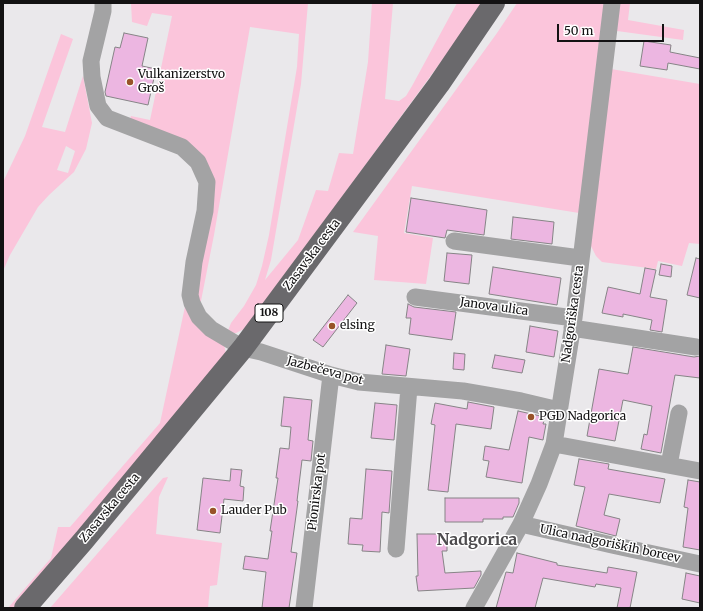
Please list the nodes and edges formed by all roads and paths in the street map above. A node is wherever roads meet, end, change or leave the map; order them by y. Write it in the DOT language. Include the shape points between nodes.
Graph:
graph roads {
  1 [pos="104,3"];
  2 [pos="494,3"];
  3 [pos="612,3"];
  4 [pos="454,242"];
  5 [pos="580,258"];
  6 [pos="415,297"];
  7 [pos="573,323"];
  8 [pos="696,347"];
  9 [pos="243,348"];
  10 [pos="331,375"];
  11 [pos="409,387"];
  12 [pos="559,410"];
  13 [pos="679,414"];
  14 [pos="554,444"];
  15 [pos="669,465"];
  16 [pos="700,471"];
  17 [pos="521,524"];
  18 [pos="396,549"];
  19 [pos="700,564"];
  20 [pos="25,608"];
  21 [pos="304,608"];
  22 [pos="474,608"];
  1 -- 9 [label="street, Jazbečeva pot" via="91,61 98,106 107,118 182,147 198,162 207,182 207,196 190,295 199,317 211,329"];
  2 -- 9 [label="main road, Zasavska cesta / 108" via="439,84"];
  3 -- 5 [label="street, Nadgoriška cesta"];
  4 -- 5 [label="street"];
  5 -- 7 [label="street, Nadgoriška cesta"];
  6 -- 7 [label="street, Janova ulica"];
  7 -- 8 [label="street, Janova ulica"];
  7 -- 12 [label="street, Nadgoriška cesta"];
  9 -- 10 [label="street, Jazbečeva pot"];
  9 -- 20 [label="main road, Zasavska cesta / 108"];
  10 -- 11 [label="street, Jazbečeva pot" via="359,382"];
  10 -- 21 [label="street, Pionirska pot"];
  11 -- 12 [label="street, Jazbečeva pot" via="470,392 521,400"];
  11 -- 18 [label="street"];
  12 -- 14 [label="street, Nadgoriška cesta"];
  13 -- 15 [label="street"];
  14 -- 15 [label="street"];
  14 -- 17 [label="street, Nadgoriška cesta"];
  15 -- 16 [label="street"];
  17 -- 19 [label="street, Ulica nadgoriških borcev"];
  17 -- 22 [label="street, Nadgoriška cesta"];
}
